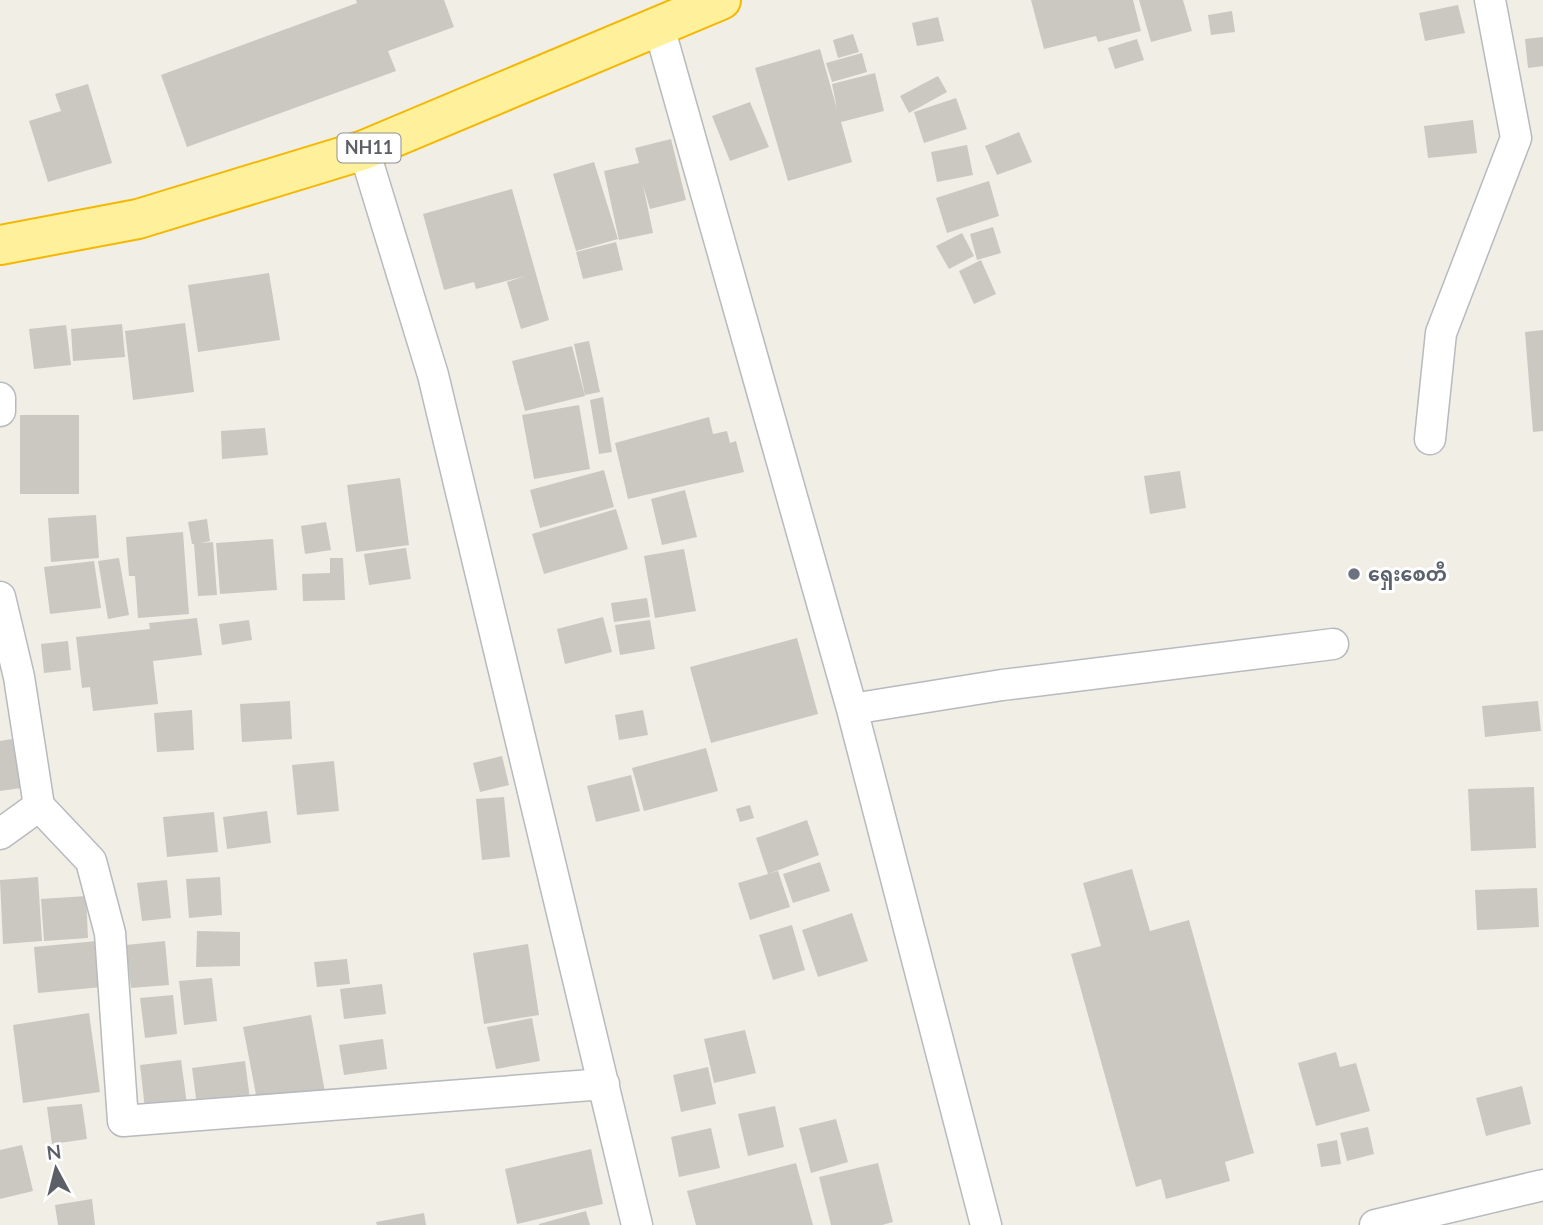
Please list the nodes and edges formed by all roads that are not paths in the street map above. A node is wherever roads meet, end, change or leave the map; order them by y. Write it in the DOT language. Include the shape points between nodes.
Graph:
graph roads {
  1 [pos="722,0"];
  2 [pos="1490,0"];
  3 [pos="659,27"];
  4 [pos="364,150"];
  5 [pos="0,245"];
  6 [pos="0,398"];
  7 [pos="0,411"];
  8 [pos="1430,439"];
  9 [pos="0,597"];
  10 [pos="1333,644"];
  11 [pos="852,709"];
  12 [pos="39,806"];
  13 [pos="0,834"];
  14 [pos="604,1084"];
  15 [pos="1543,1185"];
  16 [pos="637,1225"];
  17 [pos="986,1225"];
  18 [pos="1375,1225"];
  1 -- 3 [label="highway, NH11"];
  2 -- 8 [label="street" via="1517,138 1441,333"];
  3 -- 4 [label="highway, NH11"];
  3 -- 11 [label="street"];
  4 -- 5 [label="highway, NH11" via="138,219"];
  4 -- 14 [label="street" via="433,376"];
  6 -- 7 [label="street"];
  9 -- 12 [label="street" via="19,677"];
  10 -- 11 [label="street" via="1002,685"];
  11 -- 17 [label="street"];
  12 -- 13 [label="street"];
  12 -- 14 [label="street" via="91,861 110,933 123,1121"];
  14 -- 16 [label="street"];
  15 -- 18 [label="street"];
}
